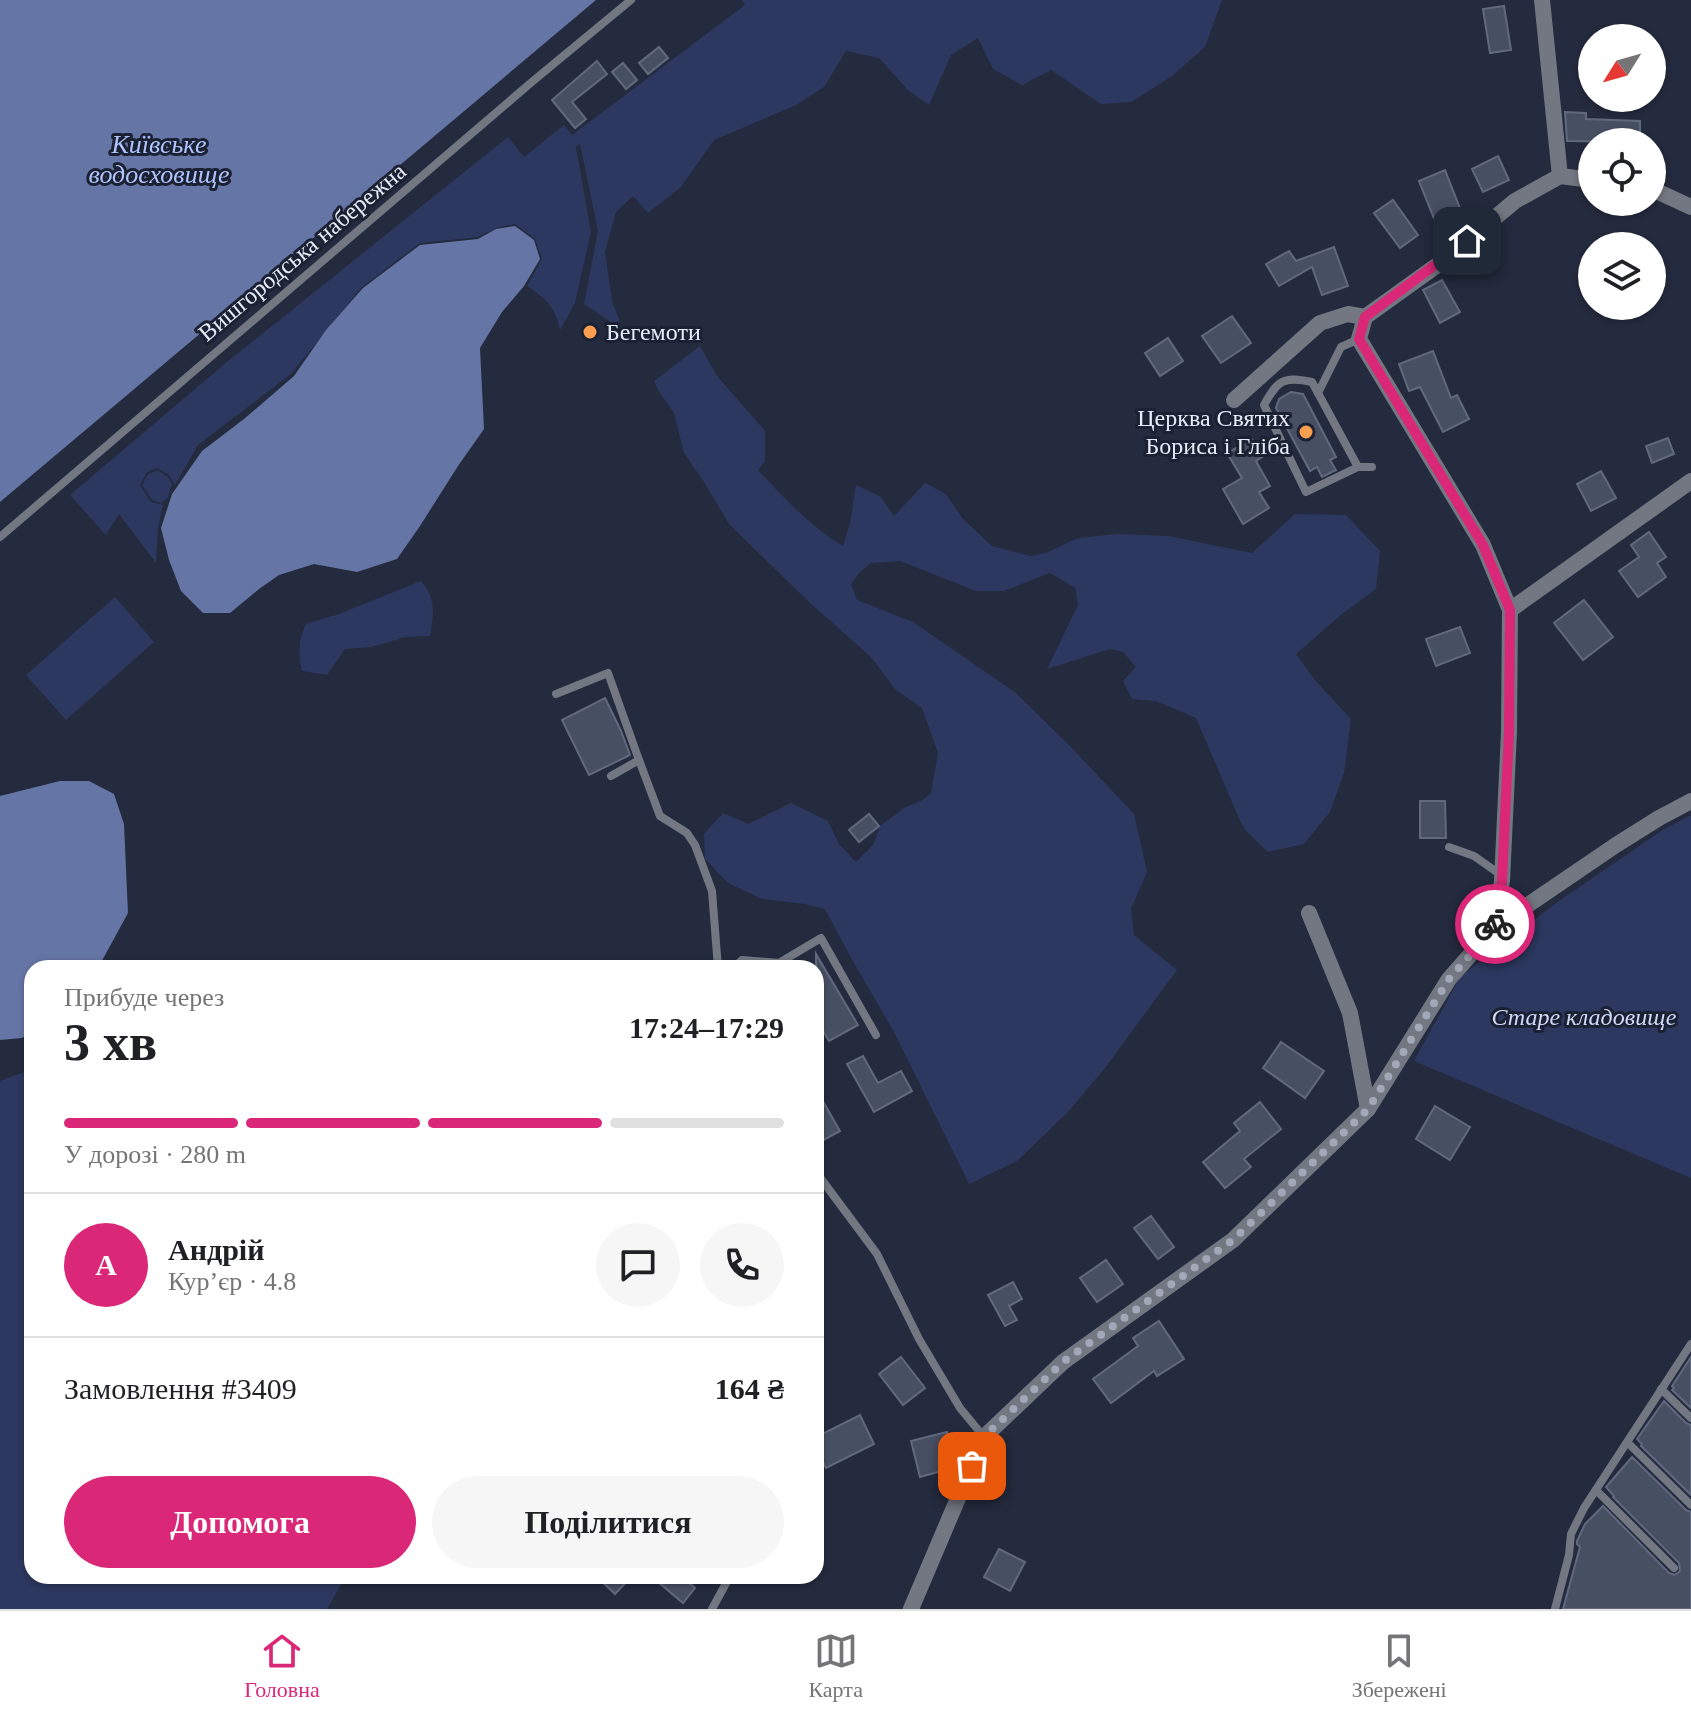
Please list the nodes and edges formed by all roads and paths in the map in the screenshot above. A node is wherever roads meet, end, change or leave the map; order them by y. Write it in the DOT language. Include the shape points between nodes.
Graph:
graph roads {
  1 [pos="631,0"];
  2 [pos="1542,0"];
  3 [pos="1560,176"];
  4 [pos="1578,178"];
  5 [pos="1666,195"];
  6 [pos="1691,207"];
  7 [pos="1365,317"];
  8 [pos="1359,339"];
  9 [pos="1318,393"];
  10 [pos="1234,400"];
  11 [pos="1358,467"];
  12 [pos="1372,467"];
  13 [pos="1691,481"];
  14 [pos="0,537"];
  15 [pos="1510,610"];
  16 [pos="556,694"];
  17 [pos="639,760"];
  18 [pos="611,776"];
  19 [pos="1691,801"];
  20 [pos="1449,847"];
  21 [pos="1502,876"];
  22 [pos="1309,913"];
  23 [pos="1494,928"];
  24 [pos="717,960"];
  25 [pos="784,960"];
  26 [pos="876,1035"];
  27 [pos="1368,1109"];
  28 [pos="824,1183"];
  29 [pos="1691,1344"];
  30 [pos="1661,1389"];
  31 [pos="1691,1418"];
  32 [pos="984,1437"];
  33 [pos="1628,1443"];
  34 [pos="1596,1490"];
  35 [pos="1691,1505"];
  36 [pos="1674,1568"];
  37 [pos="726,1584"];
  38 [pos="712,1609"];
  39 [pos="911,1609"];
  40 [pos="1555,1609"];
  1 -- 14 [label="lane, Вишгородська набережна"];
  2 -- 3 [label="street"];
  3 -- 4 [label="street"];
  3 -- 7 [label="street" via="1515,201"];
  5 -- 6 [label="street"];
  7 -- 8 [label="street"];
  7 -- 10 [label="street" via="1348,314 1320,323"];
  8 -- 9 [label="lane" via="1341,347"];
  8 -- 15 [label="street" via="1483,545"];
  9 -- 11 [label="lane"];
  9 -- 11 [label="lane" via="1312,382 1293,378 1274,387 1264,405 1306,492"];
  11 -- 12 [label="lane"];
  13 -- 15 [label="street"];
  15 -- 21 [label="street"];
  16 -- 17 [label="lane" via="608,673"];
  17 -- 18 [label="lane"];
  17 -- 24 [label="lane" via="660,816 687,833 695,845 712,891"];
  19 -- 23 [label="street"];
  20 -- 21 [label="lane" via="1474,856"];
  21 -- 23 [label="street"];
  22 -- 27 [label="street" via="1350,1013"];
  23 -- 27 [label="street" via="1449,979"];
  25 -- 26 [label="lane" via="821,938"];
  27 -- 32 [label="street" via="1233,1240 1063,1362"];
  28 -- 32 [label="lane" via="877,1254 919,1339"];
  29 -- 30 [label="lane"];
  30 -- 31 [label="lane"];
  30 -- 33 [label="lane"];
  32 -- 39 [label="street"];
  33 -- 34 [label="lane"];
  33 -- 35 [label="lane"];
  34 -- 36 [label="lane"];
  34 -- 40 [label="lane" via="1571,1534"];
  37 -- 38 [label="lane"];
}
